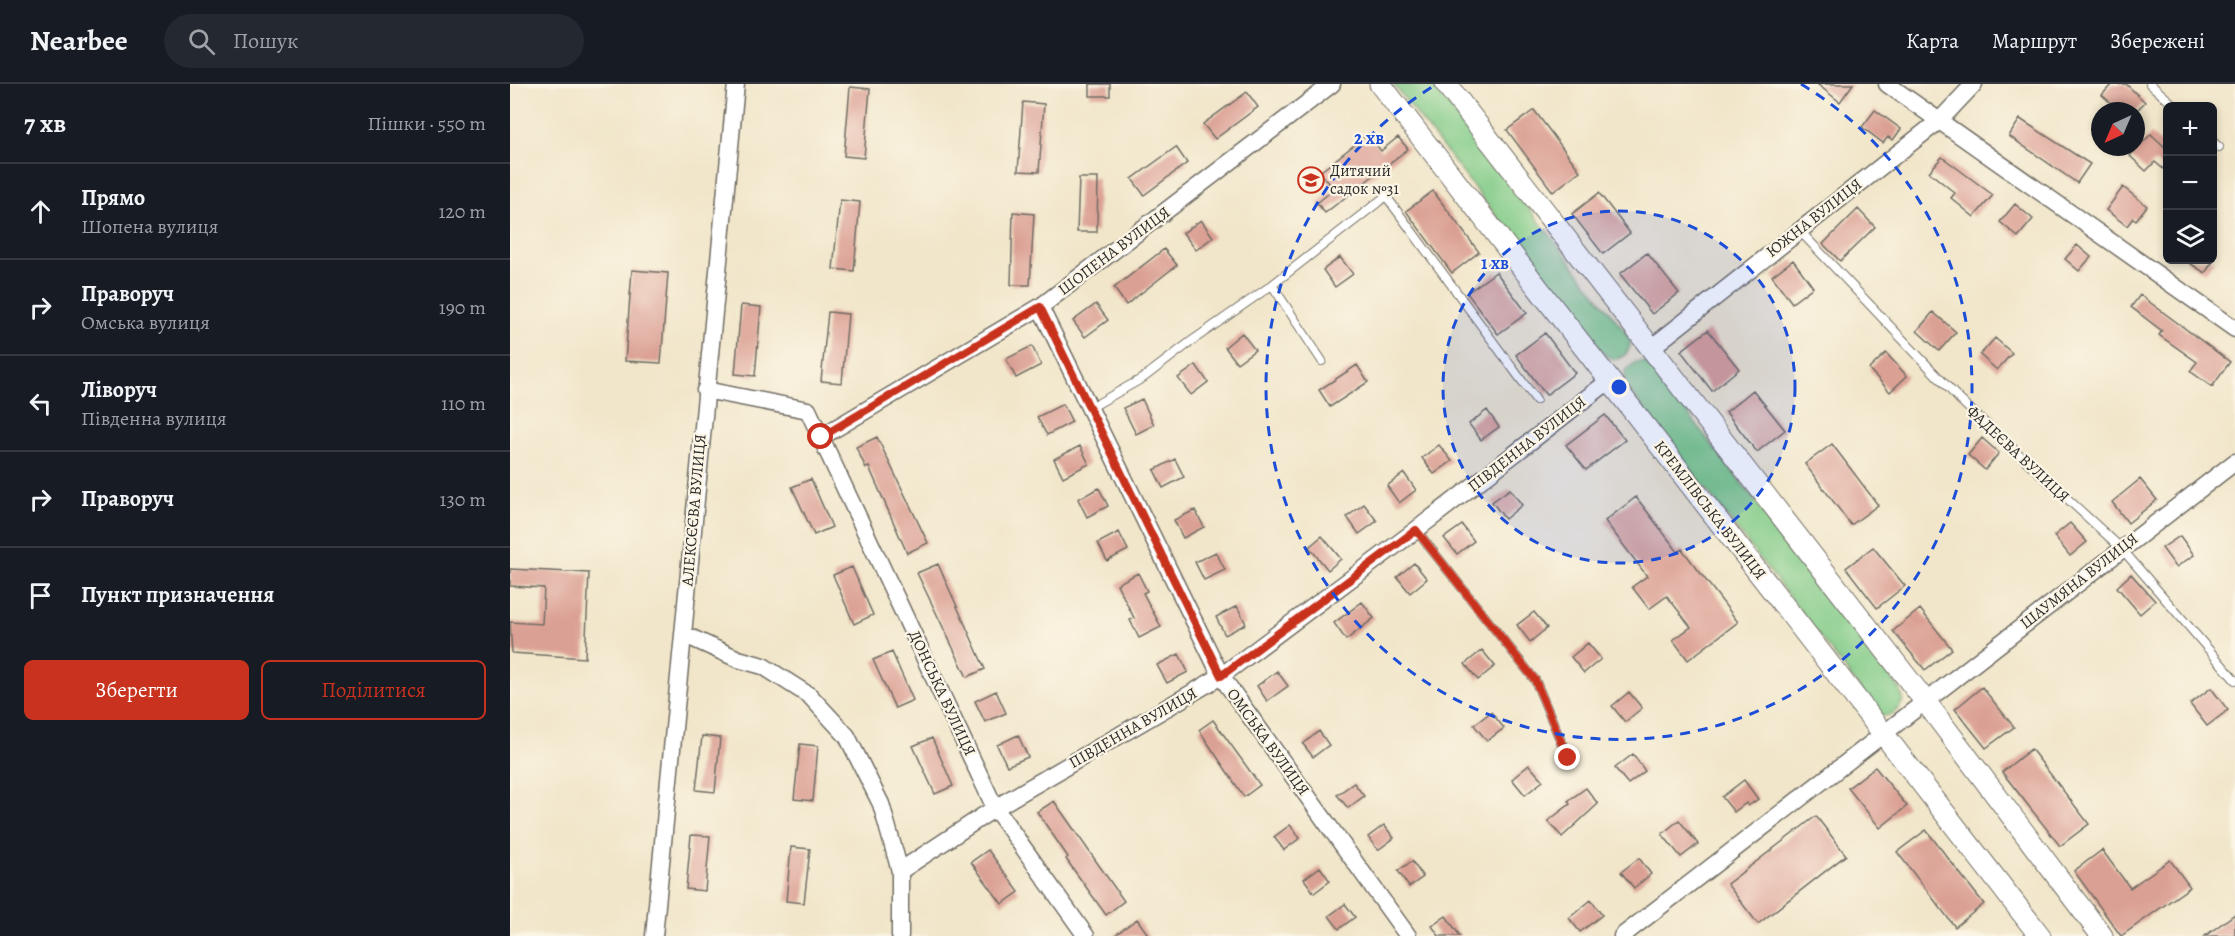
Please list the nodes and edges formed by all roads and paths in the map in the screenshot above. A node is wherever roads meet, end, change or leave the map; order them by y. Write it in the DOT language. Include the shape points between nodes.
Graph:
graph roads {
  1 [pos="736,84"];
  2 [pos="1332,84"];
  3 [pos="1380,84"];
  4 [pos="1446,84"];
  5 [pos="1887,84"];
  6 [pos="1974,84"];
  7 [pos="2150,84"];
  8 [pos="2170,102"];
  9 [pos="1940,120"];
  10 [pos="1799,230"];
  11 [pos="1272,285"];
  12 [pos="1040,307"];
  13 [pos="2235,329"];
  14 [pos="1651,348"];
  15 [pos="1322,361"];
  16 [pos="1610,380"];
  17 [pos="705,390"];
  18 [pos="1536,400"];
  19 [pos="1090,408"];
  20 [pos="821,437"];
  21 [pos="2235,462"];
  22 [pos="1416,530"];
  23 [pos="2121,548"];
  24 [pos="683,634"];
  25 [pos="1221,676"];
  26 [pos="2235,680"];
  27 [pos="1925,700"];
  28 [pos="1883,733"];
  29 [pos="1568,758"];
  30 [pos="996,808"];
  31 [pos="900,871"];
  32 [pos="654,936"];
  33 [pos="900,936"];
  34 [pos="1086,936"];
  35 [pos="1408,936"];
  36 [pos="1622,936"];
  37 [pos="2040,936"];
  38 [pos="2102,936"];
  1 -- 17 [label="street, АЛЕКСЄЄВА ВУЛИЦЯ"];
  2 -- 12 [label="street, ШОПЕНА ВУЛИЦЯ"];
  3 -- 16 [label="street, КРЕМЛІВСЬКА ВУЛИЦЯ"];
  4 -- 14 [label="street"];
  5 -- 9 [label="street"];
  6 -- 9 [label="street, ЮЖНА ВУЛИЦЯ"];
  7 -- 8 [label="lane"];
  9 -- 10 [label="street, ЮЖНА ВУЛИЦЯ"];
  9 -- 13 [label="street"];
  10 -- 14 [label="street, ЮЖНА ВУЛИЦЯ"];
  10 -- 23 [label="lane, ФАДЕЄВА ВУЛИЦЯ" via="1960,400"];
  11 -- 15 [label="lane"];
  11 -- 18 [label="lane" via="1386,196"];
  11 -- 19 [label="lane" via="1143,378"];
  12 -- 19 [label="street, ОМСЬКА ВУЛИЦЯ"];
  12 -- 20 [label="street, ШОПЕНА ВУЛИЦЯ"];
  14 -- 27 [label="street"];
  16 -- 22 [label="street, ПІВДЕННА ВУЛИЦЯ"];
  16 -- 28 [label="street, КРЕМЛІВСЬКА ВУЛИЦЯ"];
  17 -- 20 [label="street, ДОНСЬКА ВУЛИЦЯ" via="808,410"];
  17 -- 24 [label="street, АЛЕКСЄЄВА ВУЛИЦЯ"];
  19 -- 25 [label="street, ОМСЬКА ВУЛИЦЯ"];
  20 -- 30 [label="street, ДОНСЬКА ВУЛИЦЯ"];
  21 -- 23 [label="street, ШАУМЯНА ВУЛИЦЯ"];
  22 -- 25 [label="street, ПІВДЕННА ВУЛИЦЯ"];
  22 -- 29 [label="lane" via="1535,680"];
  23 -- 26 [label="lane, ФАДЕЄВА ВУЛИЦЯ"];
  23 -- 27 [label="street, ШАУМЯНА ВУЛИЦЯ"];
  24 -- 31 [label="street" via="763,666 810,696 847,736 881,804"];
  24 -- 32 [label="street, АЛЕКСЄЄВА ВУЛИЦЯ"];
  25 -- 30 [label="street, ПІВДЕННА ВУЛИЦЯ"];
  25 -- 35 [label="street, ОМСЬКА ВУЛИЦЯ"];
  27 -- 28 [label="street, ШАУМЯНА ВУЛИЦЯ"];
  27 -- 38 [label="street"];
  28 -- 36 [label="street"];
  28 -- 37 [label="street, КРЕМЛІВСЬКА ВУЛИЦЯ"];
  30 -- 31 [label="street, ПІВДЕННА ВУЛИЦЯ"];
  30 -- 34 [label="street, ДОНСЬКА ВУЛИЦЯ"];
  31 -- 33 [label="street"];
}
